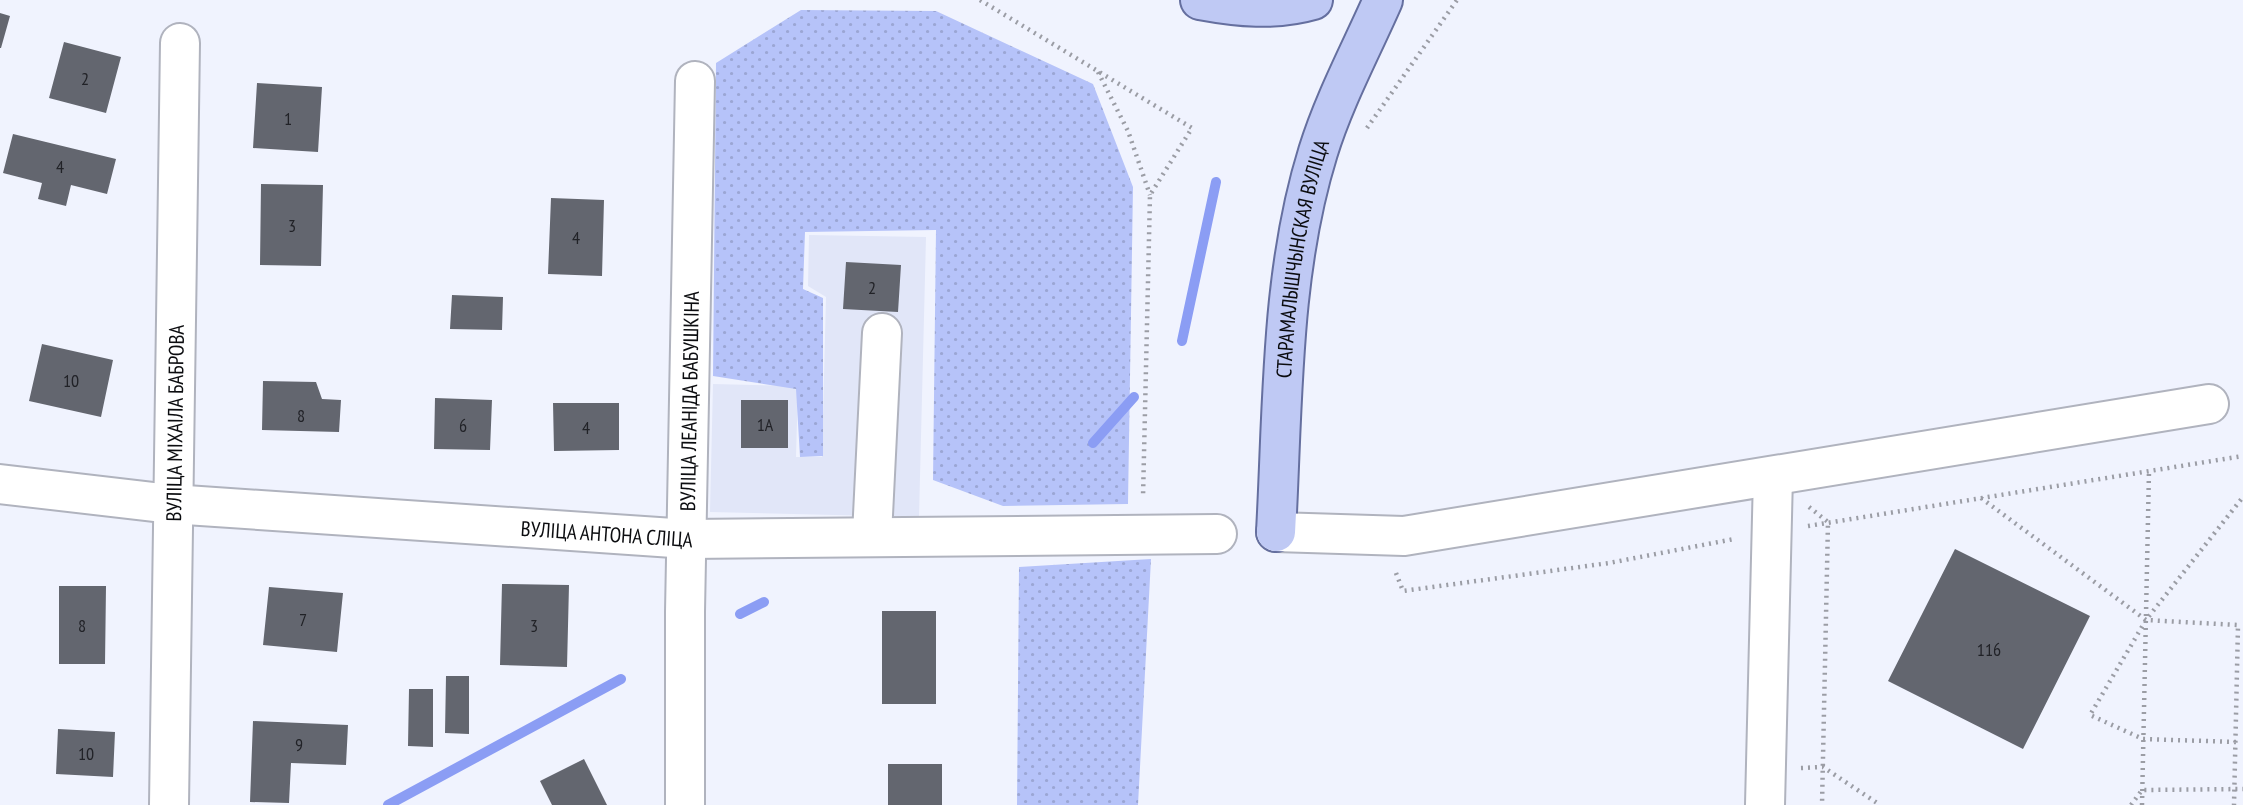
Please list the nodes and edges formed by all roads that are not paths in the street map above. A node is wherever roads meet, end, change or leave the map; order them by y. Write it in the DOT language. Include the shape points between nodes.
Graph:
graph roads {
  1 [pos="1200,0"];
  2 [pos="1313,0"];
  3 [pos="1383,0"];
  4 [pos="180,43"];
  5 [pos="695,81"];
  6 [pos="882,333"];
  7 [pos="2209,404"];
  8 [pos="1773,477"];
  9 [pos="0,484"];
  10 [pos="171,504"];
  11 [pos="1276,532"];
  12 [pos="1217,534"];
  13 [pos="872,535"];
  14 [pos="688,539"];
  15 [pos="169,805"];
  16 [pos="685,805"];
  17 [pos="1765,805"];
  1 -- 2 [label="main road" via="1240,7 1291,6"];
  3 -- 11 [label="main road, СТАРАМАЛЫШЧЫНСКАЯ ВУЛІЦА" via="1326,127 1296,247"];
  4 -- 10 [label="street, ВУЛІЦА МІХАІЛА БАБРОВА"];
  5 -- 14 [label="street, ВУЛІЦА ЛЕАНІДА БАБУШКІНА"];
  6 -- 13 [label="street"];
  7 -- 8 [label="street"];
  8 -- 11 [label="street" via="1404,536"];
  8 -- 17 [label="street"];
  9 -- 10 [label="street, ВУЛІЦА АНТОНА СЛІЦА"];
  10 -- 14 [label="street, ВУЛІЦА АНТОНА СЛІЦА"];
  10 -- 15 [label="street, ВУЛІЦА МІХАІЛА БАБРОВА"];
  12 -- 13 [label="street, ВУЛІЦА АНТОНА СЛІЦА"];
  13 -- 14 [label="street, ВУЛІЦА АНТОНА СЛІЦА"];
  14 -- 16 [label="street, ВУЛІЦА ЛЕАНІДА БАБУШКІНА"];
}
